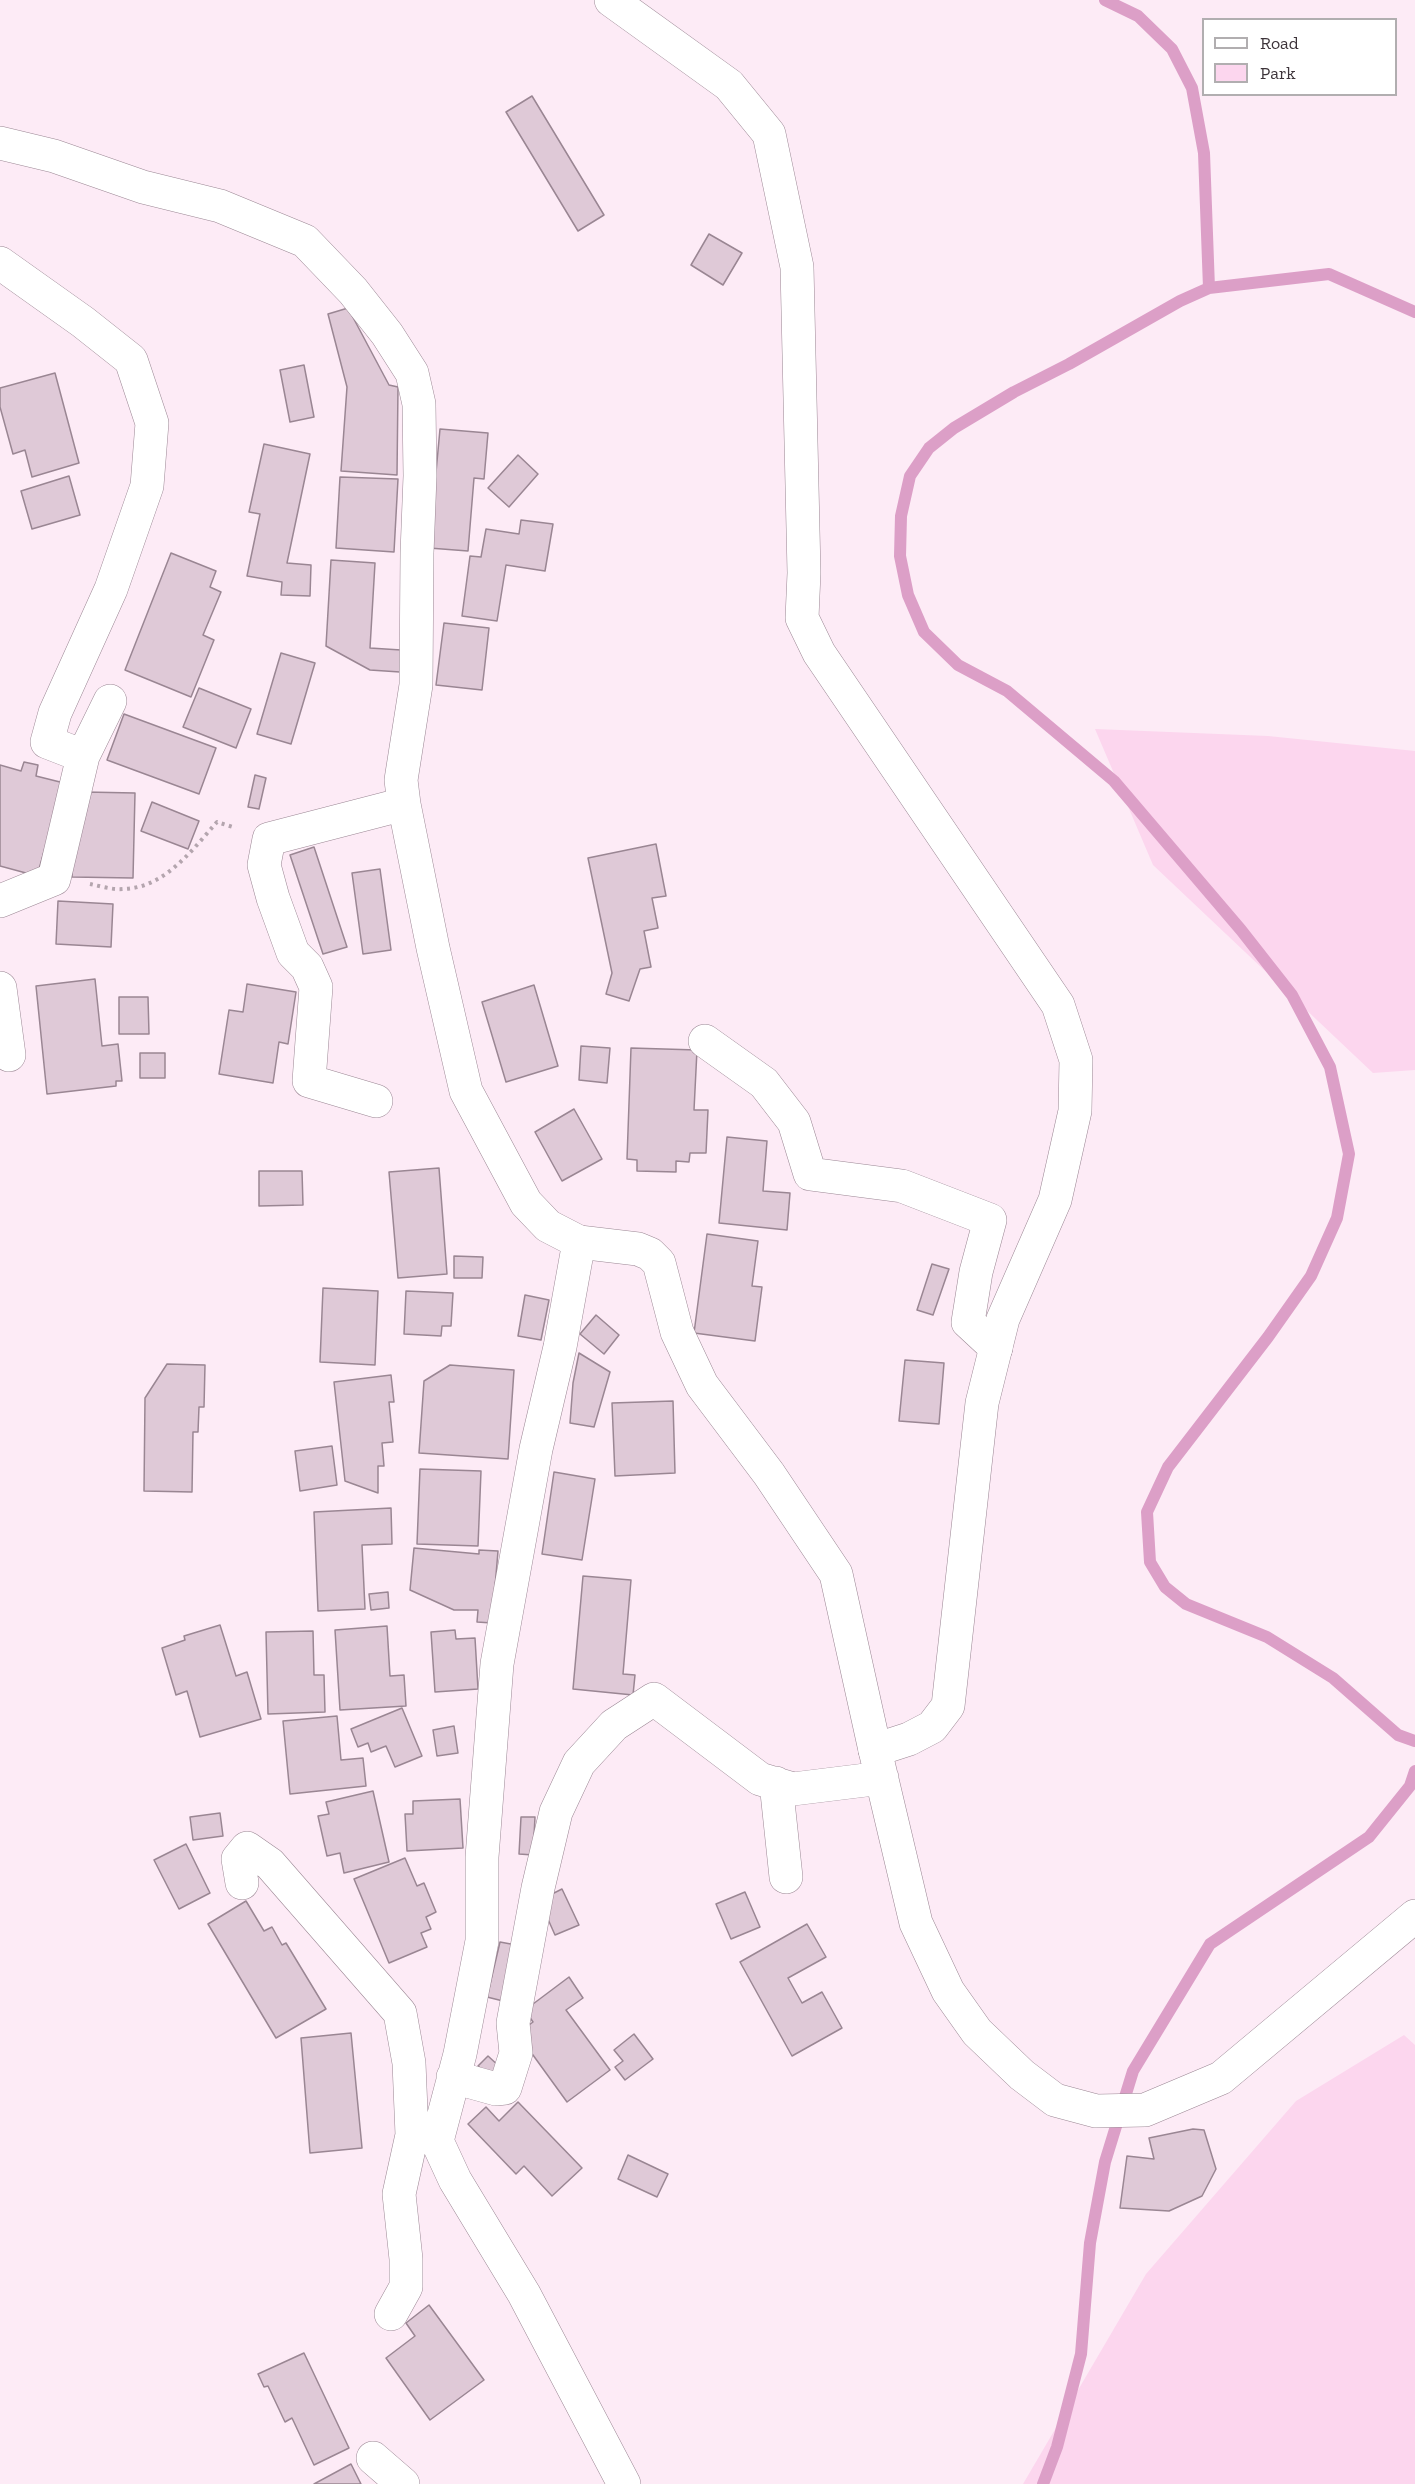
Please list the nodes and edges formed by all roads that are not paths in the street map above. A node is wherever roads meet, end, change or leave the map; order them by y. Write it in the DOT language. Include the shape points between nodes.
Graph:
graph roads {
  1 [pos="611,0"];
  2 [pos="0,142"];
  3 [pos="0,263"];
  4 [pos="110,700"];
  5 [pos="83,756"];
  6 [pos="404,804"];
  7 [pos="0,901"];
  8 [pos="0,988"];
  9 [pos="705,1041"];
  10 [pos="9,1055"];
  11 [pos="376,1101"];
  12 [pos="579,1242"];
  13 [pos="996,1348"];
  14 [pos="878,1764"];
  15 [pos="776,1783"];
  16 [pos="786,1877"];
  17 [pos="242,1883"];
  18 [pos="1415,1916"];
  19 [pos="453,2077"];
  20 [pos="424,2138"];
  21 [pos="391,2314"];
  22 [pos="373,2458"];
  23 [pos="404,2484"];
  24 [pos="624,2484"];
  1 -- 13 [label="street" via="729,85 769,134 797,267 802,618 819,653 1058,1005 1077,1060 1075,1111 1055,1200 1004,1318"];
  2 -- 6 [label="street" via="143,187 220,206 306,241 353,291 412,373 419,404 420,464 416,685 401,780"];
  3 -- 5 [label="street" via="131,360 152,423 147,486 111,589 55,713 46,742"];
  4 -- 5 [label="street"];
  5 -- 7 [label="street" via="54,879"];
  6 -- 11 [label="street" via="269,839 264,866 293,953 307,967 316,987 309,1081"];
  6 -- 12 [label="street" via="466,1090 526,1203 548,1226"];
  8 -- 10 [label="street"];
  9 -- 13 [label="street" via="764,1083 794,1122 810,1174 902,1186 990,1220 968,1322"];
  12 -- 14 [label="street" via="638,1249 659,1263 676,1332 702,1385 769,1474 836,1574"];
  12 -- 19 [label="street" via="497,1664 482,1857 482,1941"];
  13 -- 14 [label="street" via="982,1403 948,1706 932,1728 909,1739"];
  14 -- 15 [label="street" via="793,1789"];
  14 -- 18 [label="street" via="916,1923 948,1991 977,2032 1055,2100 1096,2111 1145,2110 1221,2078"];
  15 -- 16 [label="street"];
  15 -- 19 [label="street" via="760,1779 654,1699 614,1725 579,1763 556,1812 513,2023 516,2053 505,2088"];
  17 -- 20 [label="street" via="238,1859 247,1848 270,1864 400,2013"];
  19 -- 20 [label="street"];
  20 -- 21 [label="street" via="399,2194 406,2287"];
  20 -- 24 [label="street" via="524,2294"];
  22 -- 23 [label="street"];
}
